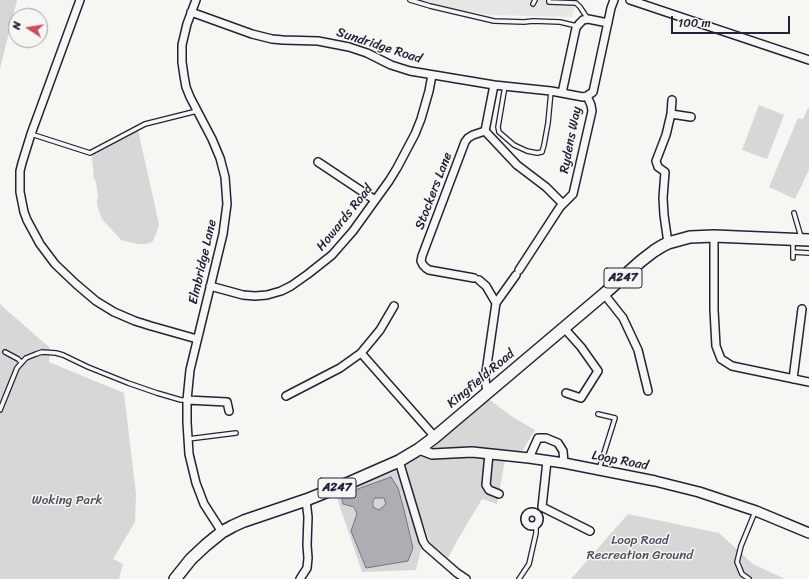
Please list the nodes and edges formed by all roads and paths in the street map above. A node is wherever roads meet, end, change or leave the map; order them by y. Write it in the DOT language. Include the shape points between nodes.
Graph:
graph roads {
  1 [pos="80,0"];
  2 [pos="196,0"];
  3 [pos="410,0"];
  4 [pos="535,0"];
  5 [pos="549,0"];
  6 [pos="614,0"];
  7 [pos="630,0"];
  8 [pos="533,4"];
  9 [pos="191,12"];
  10 [pos="588,19"];
  11 [pos="608,23"];
  12 [pos="577,26"];
  13 [pos="809,60"];
  14 [pos="432,75"];
  15 [pos="494,85"];
  16 [pos="505,86"];
  17 [pos="551,91"];
  18 [pos="562,93"];
  19 [pos="587,96"];
  20 [pos="672,100"];
  21 [pos="197,111"];
  22 [pos="671,114"];
  23 [pos="691,117"];
  24 [pos="485,131"];
  25 [pos="31,134"];
  26 [pos="318,162"];
  27 [pos="375,200"];
  28 [pos="563,204"];
  29 [pos="794,213"];
  30 [pos="714,236"];
  31 [pos="801,240"];
  32 [pos="668,243"];
  33 [pos="793,252"];
  34 [pos="809,253"];
  35 [pos="793,258"];
  36 [pos="210,286"];
  37 [pos="604,294"];
  38 [pos="496,302"];
  39 [pos="394,306"];
  40 [pos="802,309"];
  41 [pos="564,328"];
  42 [pos="197,339"];
  43 [pos="5,352"];
  44 [pos="361,353"];
  45 [pos="21,362"];
  46 [pos="793,379"];
  47 [pos="809,382"];
  48 [pos="648,391"];
  49 [pos="487,392"];
  50 [pos="566,393"];
  51 [pos="286,396"];
  52 [pos="187,400"];
  53 [pos="0,408"];
  54 [pos="229,411"];
  55 [pos="598,414"];
  56 [pos="236,433"];
  57 [pos="435,437"];
  58 [pos="188,439"];
  59 [pos="419,449"];
  60 [pos="489,454"];
  61 [pos="529,458"];
  62 [pos="547,461"];
  63 [pos="398,462"];
  64 [pos="564,463"];
  65 [pos="599,470"];
  66 [pos="499,494"];
  67 [pos="306,500"];
  68 [pos="542,507"];
  69 [pos="756,511"];
  70 [pos="538,514"];
  71 [pos="536,525"];
  72 [pos="590,531"];
  73 [pos="222,532"];
  74 [pos="809,533"];
  75 [pos="175,579"];
  76 [pos="300,579"];
  77 [pos="466,579"];
  78 [pos="519,579"];
  79 [pos="749,579"];
  1 -- 25 [label="street"];
  2 -- 9 [label="street, Elmbridge Lane"];
  3 -- 12 [label="lane" via="494,20 534,20"];
  4 -- 8 [label="lane"];
  5 -- 10 [label="lane" via="548,2 576,3"];
  6 -- 11 [label="street, Rydens Way"];
  7 -- 13 [label="street"];
  9 -- 14 [label="street, Sundridge Road" via="272,39 341,44 391,66"];
  9 -- 21 [label="street, Elmbridge Lane" via="183,40 182,62 186,87"];
  10 -- 11 [label="street"];
  10 -- 12 [label="street"];
  11 -- 19 [label="street, Rydens Way" via="593,92"];
  12 -- 18 [label="street, Rydens Way"];
  14 -- 15 [label="street, Sundridge Road"];
  14 -- 27 [label="street, Howards Road" via="415,134 389,182"];
  15 -- 16 [label="street, Sundridge Road"];
  15 -- 24 [label="street"];
  16 -- 17 [label="street, Sundridge Road"];
  16 -- 17 [label="lane" via="499,132 514,145 537,153 542,152 544,145"];
  17 -- 18 [label="street, Sundridge Road"];
  18 -- 19 [label="street, Sundridge Road"];
  19 -- 28 [label="street, Rydens Way" via="592,111 572,194"];
  20 -- 22 [label="street"];
  21 -- 25 [label="lane" via="145,124 90,153"];
  21 -- 36 [label="street, Elmbridge Lane" via="220,158 226,186 225,225"];
  22 -- 23 [label="street"];
  22 -- 32 [label="street" via="656,161 658,167 665,172 663,198"];
  24 -- 28 [label="street" via="517,165"];
  24 -- 38 [label="street, Stockers Lane" via="473,135 465,142 422,261 429,270 477,279 486,286"];
  25 -- 42 [label="street" via="20,171 20,192 27,220 46,253 66,276 103,306 124,317"];
  26 -- 27 [label="street"];
  27 -- 36 [label="street, Howards Road" via="332,255 291,286 267,295 255,296"];
  28 -- 38 [label="street"];
  29 -- 31 [label="lane"];
  30 -- 31 [label="main road, Kingfield Road / A247"];
  30 -- 32 [label="main road, Kingfield Road / A247" via="690,237"];
  30 -- 46 [label="street" via="715,331 716,346 721,359 732,366"];
  31 -- 33 [label="lane"];
  32 -- 37 [label="main road, Kingfield Road / A247" via="641,261"];
  33 -- 34 [label="lane"];
  33 -- 35 [label="lane"];
  36 -- 42 [label="street, Elmbridge Lane"];
  37 -- 41 [label="main road, Kingfield Road / A247"];
  37 -- 48 [label="street" via="623,318 638,350"];
  38 -- 49 [label="street" via="485,379"];
  39 -- 44 [label="street" via="380,330"];
  40 -- 46 [label="street"];
  41 -- 49 [label="main road, Kingfield Road / A247"];
  41 -- 50 [label="street" via="598,372 581,398"];
  42 -- 52 [label="street, Elmbridge Lane"];
  43 -- 45 [label="lane"];
  44 -- 51 [label="street" via="340,368"];
  44 -- 57 [label="street"];
  45 -- 52 [label="lane" via="42,352 56,353 156,393"];
  45 -- 53 [label="lane"];
  46 -- 47 [label="street"];
  49 -- 57 [label="main road, Kingfield Road / A247"];
  52 -- 54 [label="street" via="228,402"];
  52 -- 58 [label="street, Elmbridge Lane"];
  55 -- 65 [label="lane" via="615,418"];
  56 -- 58 [label="lane"];
  57 -- 59 [label="main road, Kingfield Road / A247"];
  58 -- 73 [label="street, Elmbridge Lane" via="189,454 201,497"];
  59 -- 60 [label="main road, Loop Road" via="432,454"];
  59 -- 63 [label="main road, Kingfield Road / A247"];
  60 -- 61 [label="main road, Loop Road"];
  60 -- 66 [label="street" via="486,485 489,490"];
  61 -- 62 [label="main road, Loop Road"];
  61 -- 64 [label="street" via="538,438 546,438 558,443 563,451"];
  62 -- 64 [label="main road, Loop Road"];
  62 -- 68 [label="street"];
  63 -- 67 [label="main road, Kingfield Road / A247"];
  63 -- 77 [label="street" via="423,541"];
  64 -- 65 [label="main road, Loop Road"];
  65 -- 69 [label="main road, Loop Road" via="698,492"];
  67 -- 73 [label="main road, Kingfield Road / A247" via="244,521"];
  67 -- 76 [label="street" via="308,558 307,568"];
  68 -- 70 [label="street"];
  68 -- 72 [label="street"];
  69 -- 74 [label="main road, Loop Road"];
  69 -- 79 [label="lane" via="737,562 742,574"];
  70 -- 71 [label="street" via="539,520"];
  70 -- 71 [label="street" via="531,512 525,519 528,525"];
  71 -- 78 [label="lane" via="530,564"];
  73 -- 75 [label="main road, Kingfield Road / A247" via="197,553"];
}
